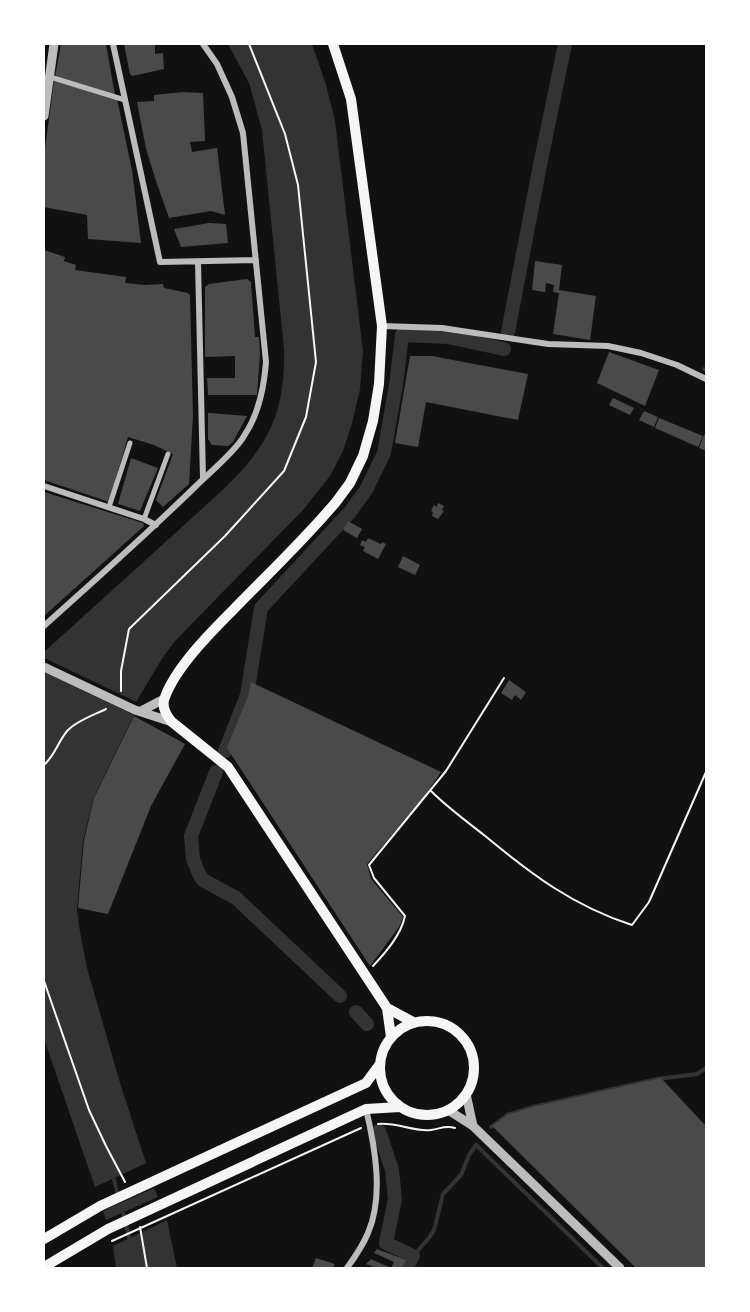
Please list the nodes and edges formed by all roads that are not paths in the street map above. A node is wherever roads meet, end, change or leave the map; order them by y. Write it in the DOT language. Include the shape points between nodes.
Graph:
graph roads {
  1 [pos="54,44"];
  2 [pos="113,44"];
  3 [pos="203,44"];
  4 [pos="333,44"];
  5 [pos="50,77"];
  6 [pos="125,100"];
  7 [pos="44,116"];
  8 [pos="256,260"];
  9 [pos="198,262"];
  10 [pos="382,326"];
  11 [pos="706,379"];
  12 [pos="130,443"];
  13 [pos="168,454"];
  14 [pos="203,479"];
  15 [pos="44,486"];
  16 [pos="110,507"];
  17 [pos="144,519"];
  18 [pos="156,525"];
  19 [pos="44,626"];
  20 [pos="44,667"];
  21 [pos="164,699"];
  22 [pos="138,710"];
  23 [pos="172,722"];
  24 [pos="387,1008"];
  25 [pos="413,1022"];
  26 [pos="391,1037"];
  27 [pos="380,1064"];
  28 [pos="466,1094"];
  29 [pos="400,1107"];
  30 [pos="366,1109"];
  31 [pos="448,1110"];
  32 [pos="473,1126"];
  33 [pos="44,1239"];
  34 [pos="44,1267"];
  35 [pos="347,1269"];
  36 [pos="620,1269"];
  1 -- 5 [label="street"];
  2 -- 6 [label="street"];
  3 -- 8 [label="street" via="232,97 243,133"];
  4 -- 10 [label="main road" via="351,99"];
  5 -- 6 [label="street"];
  5 -- 7 [label="street"];
  6 -- 9 [label="street" via="160,262"];
  8 -- 9 [label="street"];
  8 -- 14 [label="street" via="264,383 244,438"];
  9 -- 14 [label="street"];
  10 -- 11 [label="street" via="442,328 548,344 608,346 677,365"];
  10 -- 21 [label="main road" via="373,421 350,483 323,518 207,636"];
  12 -- 16 [label="street"];
  13 -- 17 [label="street"];
  14 -- 18 [label="street"];
  15 -- 16 [label="street"];
  16 -- 17 [label="street"];
  17 -- 18 [label="street"];
  18 -- 19 [label="street"];
  20 -- 22 [label="street"];
  21 -- 22 [label="street"];
  21 -- 23 [label="main road" via="166,716"];
  22 -- 23 [label="street"];
  23 -- 24 [label="main road" via="228,767"];
  24 -- 25 [label="main road"];
  24 -- 26 [label="main road"];
  25 -- 26 [label="main road"];
  25 -- 28 [label="main road" via="425,1020 450,1026 464,1040 473,1057 474,1070"];
  26 -- 27 [label="main road"];
  27 -- 29 [label="main road" via="384,1088"];
  27 -- 33 [label="main road" via="366,1083 100,1206"];
  28 -- 31 [label="main road"];
  28 -- 32 [label="street"];
  29 -- 30 [label="main road"];
  29 -- 31 [label="main road" via="423,1115"];
  30 -- 34 [label="main road" via="108,1229"];
  30 -- 35 [label="street" via="376,1175 375,1209 369,1232"];
  31 -- 32 [label="street"];
  32 -- 36 [label="street"];
}
